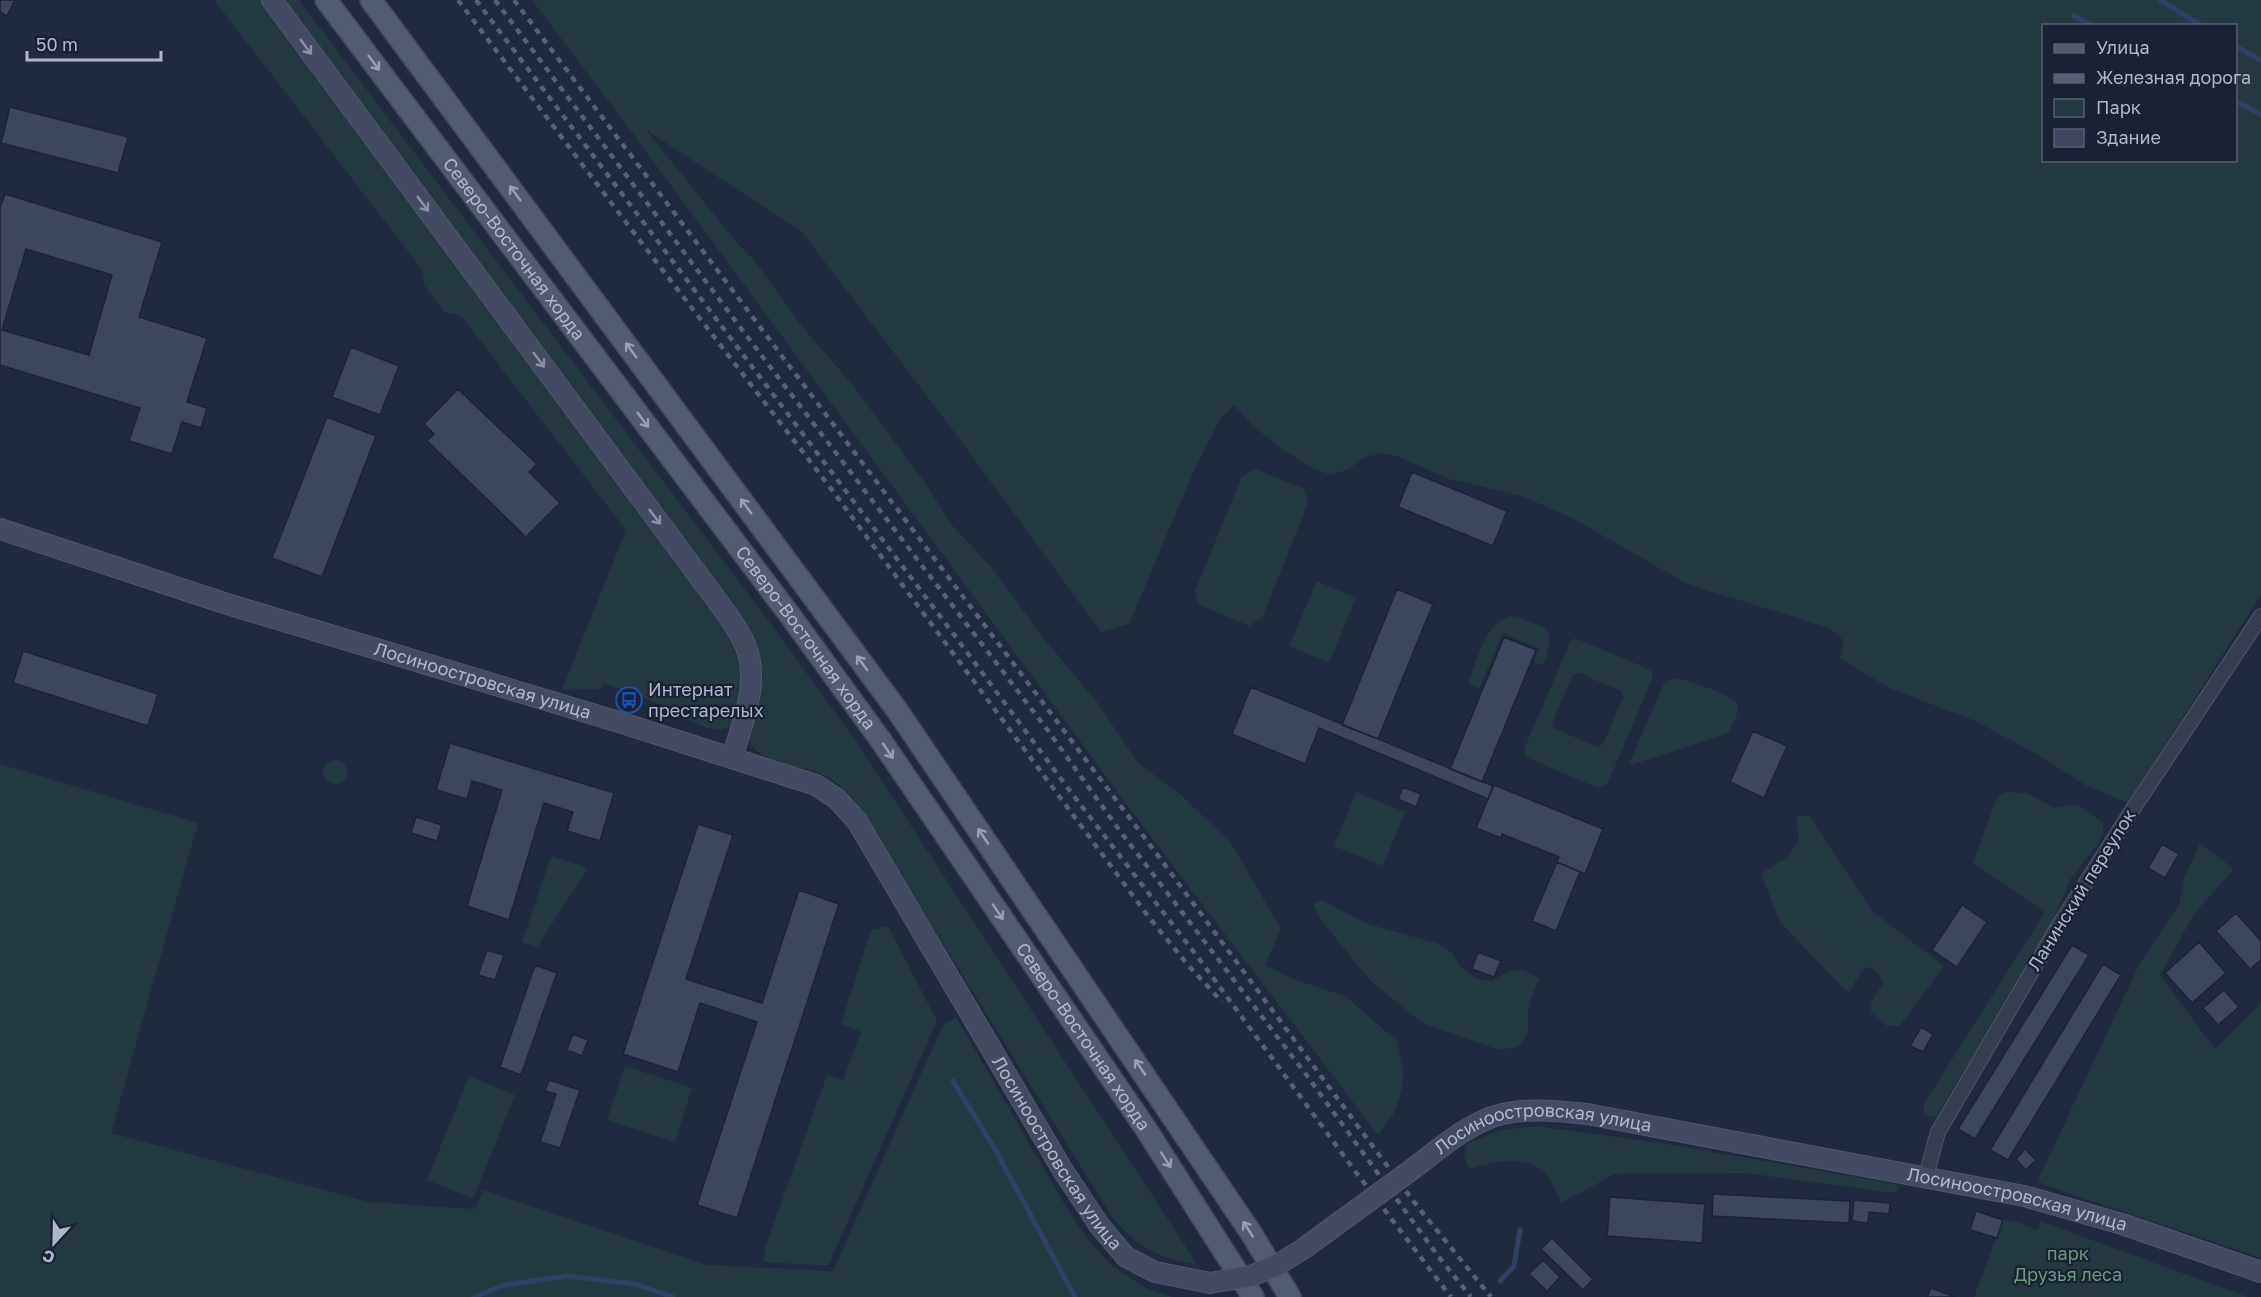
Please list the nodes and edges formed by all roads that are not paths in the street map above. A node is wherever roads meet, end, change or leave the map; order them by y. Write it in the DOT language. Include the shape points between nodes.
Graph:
graph roads {
  1 [pos="272,0"];
  2 [pos="326,0"];
  3 [pos="371,0"];
  4 [pos="0,529"];
  5 [pos="2261,616"];
  6 [pos="732,758"];
  7 [pos="1926,1176"];
  8 [pos="2261,1272"];
  9 [pos="1253,1297"];
  10 [pos="1290,1297"];
  1 -- 6 [label="street, one-way" via="740,634 747,648 751,680"];
  2 -- 9 [label="main road, Северо-Восточная хорда, one-way" via="882,742 1146,1129"];
  10 -- 3 [label="main road, Северо-Восточная хорда, one-way" via="1245,1223 897,710"];
  4 -- 6 [label="street, Лосиноостровская улица" via="224,603"];
  5 -- 7 [label="street, Ланинский переулок" via="2059,925 1938,1132"];
  6 -- 7 [label="street, Лосиноостровская улица, bridge" via="816,785 857,821 1099,1225 1126,1257 1155,1272 1210,1283 1251,1276 1277,1265 1462,1132 1496,1116 1529,1111 1587,1114"];
  7 -- 8 [label="street, Лосиноостровская улица" via="2057,1205"];
}
